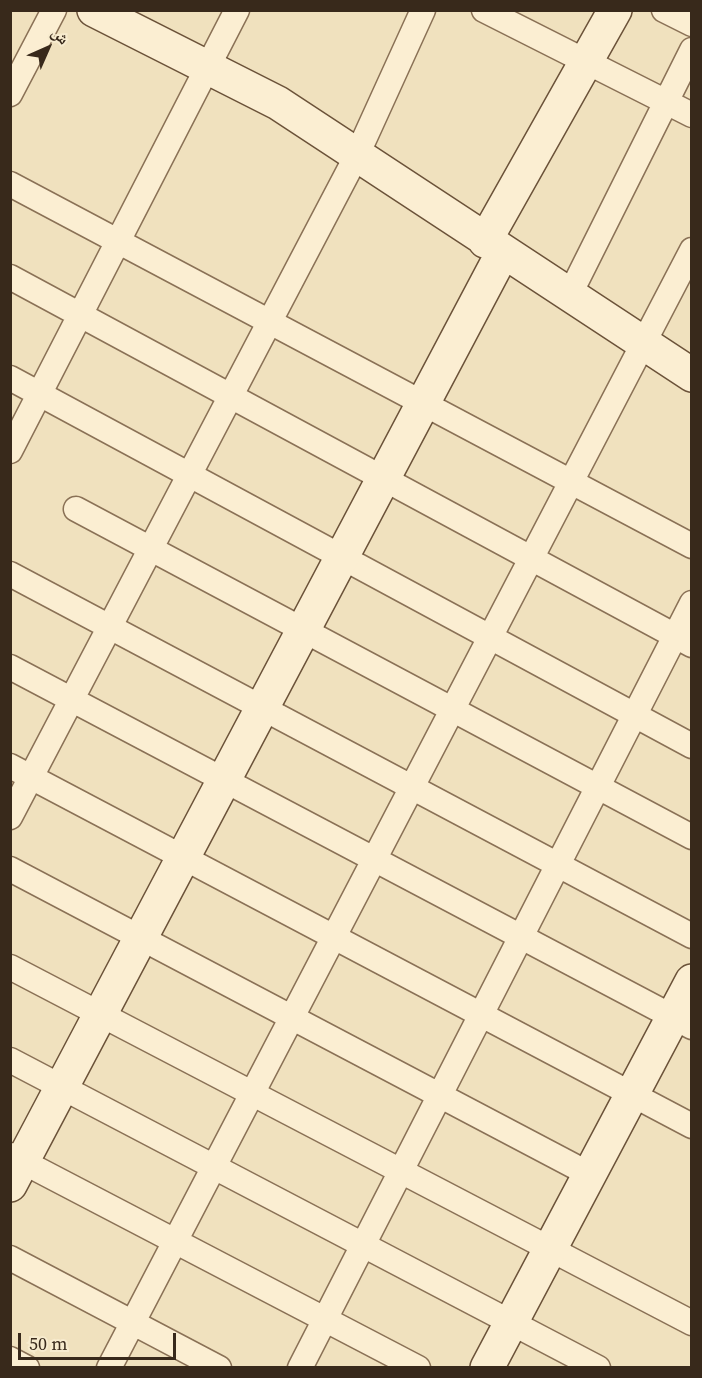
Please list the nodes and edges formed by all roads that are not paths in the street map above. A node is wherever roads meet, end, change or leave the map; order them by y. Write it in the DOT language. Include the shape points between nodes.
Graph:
graph roads {
  1 [pos="54,10"];
  2 [pos="94,10"];
  3 [pos="237,10"];
  4 [pos="423,10"];
  5 [pos="484,10"];
  6 [pos="615,10"];
  7 [pos="664,10"];
  8 [pos="692,24"];
  9 [pos="692,51"];
  10 [pos="586,62"];
  11 [pos="209,68"];
  12 [pos="10,94"];
  13 [pos="666,102"];
  14 [pos="692,115"];
  15 [pos="357,155"];
  16 [pos="10,184"];
  17 [pos="119,242"];
  18 [pos="494,247"];
  19 [pos="692,250"];
  20 [pos="10,277"];
  21 [pos="569,296"];
  22 [pos="81,315"];
  23 [pos="269,322"];
  24 [pos="643,344"];
  25 [pos="692,375"];
  26 [pos="10,378"];
  27 [pos="40,394"];
  28 [pos="231,396"];
  29 [pos="423,403"];
  30 [pos="10,451"];
  31 [pos="189,475"];
  32 [pos="383,478"];
  33 [pos="571,482"];
  34 [pos="76,509"];
  35 [pos="692,546"];
  36 [pos="151,549"];
  37 [pos="342,557"];
  38 [pos="531,558"];
  39 [pos="10,574"];
  40 [pos="692,603"];
  41 [pos="110,627"];
  42 [pos="303,630"];
  43 [pos="490,637"];
  44 [pos="683,641"];
  45 [pos="10,667"];
  46 [pos="72,699"];
  47 [pos="262,708"];
  48 [pos="452,709"];
  49 [pos="634,715"];
  50 [pos="692,746"];
  51 [pos="10,766"];
  52 [pos="32,777"];
  53 [pos="224,780"];
  54 [pos="412,787"];
  55 [pos="597,787"];
  56 [pos="10,817"];
  57 [pos="692,837"];
  58 [pos="183,857"];
  59 [pos="374,859"];
  60 [pos="557,865"];
  61 [pos="10,869"];
  62 [pos="520,936"];
  63 [pos="692,936"];
  64 [pos="333,937"];
  65 [pos="141,938"];
  66 [pos="10,967"];
  67 [pos="692,981"];
  68 [pos="101,1014"];
  69 [pos="481,1014"];
  70 [pos="291,1017"];
  71 [pos="682,1022"];
  72 [pos="10,1060"];
  73 [pos="62,1087"];
  74 [pos="252,1093"];
  75 [pos="632,1094"];
  76 [pos="439,1095"];
  77 [pos="692,1126"];
  78 [pos="213,1166"];
  79 [pos="15,1167"];
  80 [pos="400,1171"];
  81 [pos="589,1174"];
  82 [pos="175,1240"];
  83 [pos="363,1244"];
  84 [pos="550,1249"];
  85 [pos="10,1258"];
  86 [pos="325,1318"];
  87 [pos="132,1322"];
  88 [pos="511,1322"];
  89 [pos="692,1323"];
  90 [pos="10,1359"];
  91 [pos="27,1368"];
  92 [pos="109,1368"];
  93 [pos="219,1368"];
  94 [pos="300,1368"];
  95 [pos="418,1368"];
  96 [pos="487,1368"];
  97 [pos="598,1368"];
  1 -- 12 [label="street"];
  2 -- 11 [label="street"];
  3 -- 11 [label="street"];
  4 -- 15 [label="street"];
  5 -- 10 [label="street"];
  6 -- 10 [label="street"];
  7 -- 8 [label="street"];
  9 -- 13 [label="street"];
  10 -- 13 [label="street"];
  10 -- 18 [label="street"];
  11 -- 15 [label="street" via="278,103"];
  11 -- 17 [label="street"];
  13 -- 14 [label="street"];
  13 -- 21 [label="street"];
  15 -- 18 [label="street"];
  15 -- 23 [label="street"];
  16 -- 17 [label="street"];
  17 -- 22 [label="street"];
  17 -- 23 [label="street"];
  18 -- 21 [label="street"];
  18 -- 29 [label="street"];
  19 -- 24 [label="street"];
  20 -- 22 [label="street"];
  21 -- 24 [label="street"];
  22 -- 27 [label="street"];
  22 -- 28 [label="street"];
  23 -- 28 [label="street"];
  23 -- 29 [label="street"];
  24 -- 25 [label="street"];
  24 -- 33 [label="street"];
  26 -- 27 [label="street"];
  27 -- 30 [label="street"];
  27 -- 31 [label="street"];
  28 -- 31 [label="street"];
  28 -- 32 [label="street"];
  29 -- 32 [label="street"];
  29 -- 33 [label="street"];
  31 -- 36 [label="street"];
  31 -- 37 [label="street"];
  32 -- 37 [label="street"];
  32 -- 38 [label="street"];
  33 -- 35 [label="street"];
  33 -- 38 [label="street"];
  34 -- 36 [label="street"];
  36 -- 41 [label="street"];
  36 -- 42 [label="street"];
  37 -- 42 [label="street"];
  37 -- 43 [label="street"];
  38 -- 43 [label="street"];
  38 -- 44 [label="street"];
  39 -- 41 [label="street"];
  40 -- 44 [label="street"];
  41 -- 46 [label="street"];
  41 -- 47 [label="street"];
  42 -- 47 [label="street"];
  42 -- 48 [label="street"];
  43 -- 48 [label="street"];
  43 -- 49 [label="street"];
  44 -- 49 [label="street"];
  45 -- 46 [label="street"];
  46 -- 52 [label="street"];
  46 -- 53 [label="street"];
  47 -- 53 [label="street"];
  47 -- 54 [label="street"];
  48 -- 54 [label="street"];
  48 -- 55 [label="street"];
  49 -- 50 [label="street"];
  49 -- 55 [label="street"];
  51 -- 52 [label="street"];
  52 -- 56 [label="street"];
  52 -- 58 [label="street"];
  53 -- 58 [label="street"];
  53 -- 59 [label="street"];
  54 -- 59 [label="street"];
  54 -- 60 [label="street"];
  55 -- 57 [label="street"];
  55 -- 60 [label="street"];
  58 -- 64 [label="street"];
  58 -- 65 [label="street"];
  59 -- 62 [label="street"];
  59 -- 64 [label="street"];
  60 -- 62 [label="street"];
  60 -- 63 [label="street"];
  61 -- 65 [label="street"];
  62 -- 69 [label="street"];
  62 -- 71 [label="street"];
  64 -- 69 [label="street"];
  64 -- 70 [label="street"];
  65 -- 68 [label="street"];
  65 -- 70 [label="street"];
  66 -- 68 [label="street"];
  67 -- 71 [label="street"];
  68 -- 73 [label="street"];
  68 -- 74 [label="street"];
  69 -- 75 [label="street"];
  69 -- 76 [label="street"];
  70 -- 74 [label="street"];
  70 -- 76 [label="street"];
  71 -- 75 [label="street"];
  72 -- 73 [label="street"];
  73 -- 78 [label="street"];
  73 -- 79 [label="street"];
  74 -- 78 [label="street"];
  74 -- 80 [label="street"];
  75 -- 77 [label="street"];
  75 -- 81 [label="street"];
  76 -- 80 [label="street"];
  76 -- 81 [label="street"];
  78 -- 82 [label="street"];
  78 -- 83 [label="street"];
  79 -- 82 [label="street"];
  80 -- 83 [label="street"];
  80 -- 84 [label="street"];
  81 -- 84 [label="street"];
  82 -- 86 [label="street"];
  82 -- 87 [label="street"];
  83 -- 86 [label="street"];
  83 -- 88 [label="street"];
  84 -- 88 [label="street"];
  84 -- 89 [label="street"];
  85 -- 87 [label="street"];
  86 -- 94 [label="street"];
  86 -- 95 [label="street"];
  87 -- 92 [label="street"];
  87 -- 93 [label="street"];
  88 -- 96 [label="street"];
  88 -- 97 [label="street"];
  90 -- 91 [label="street"];
}
